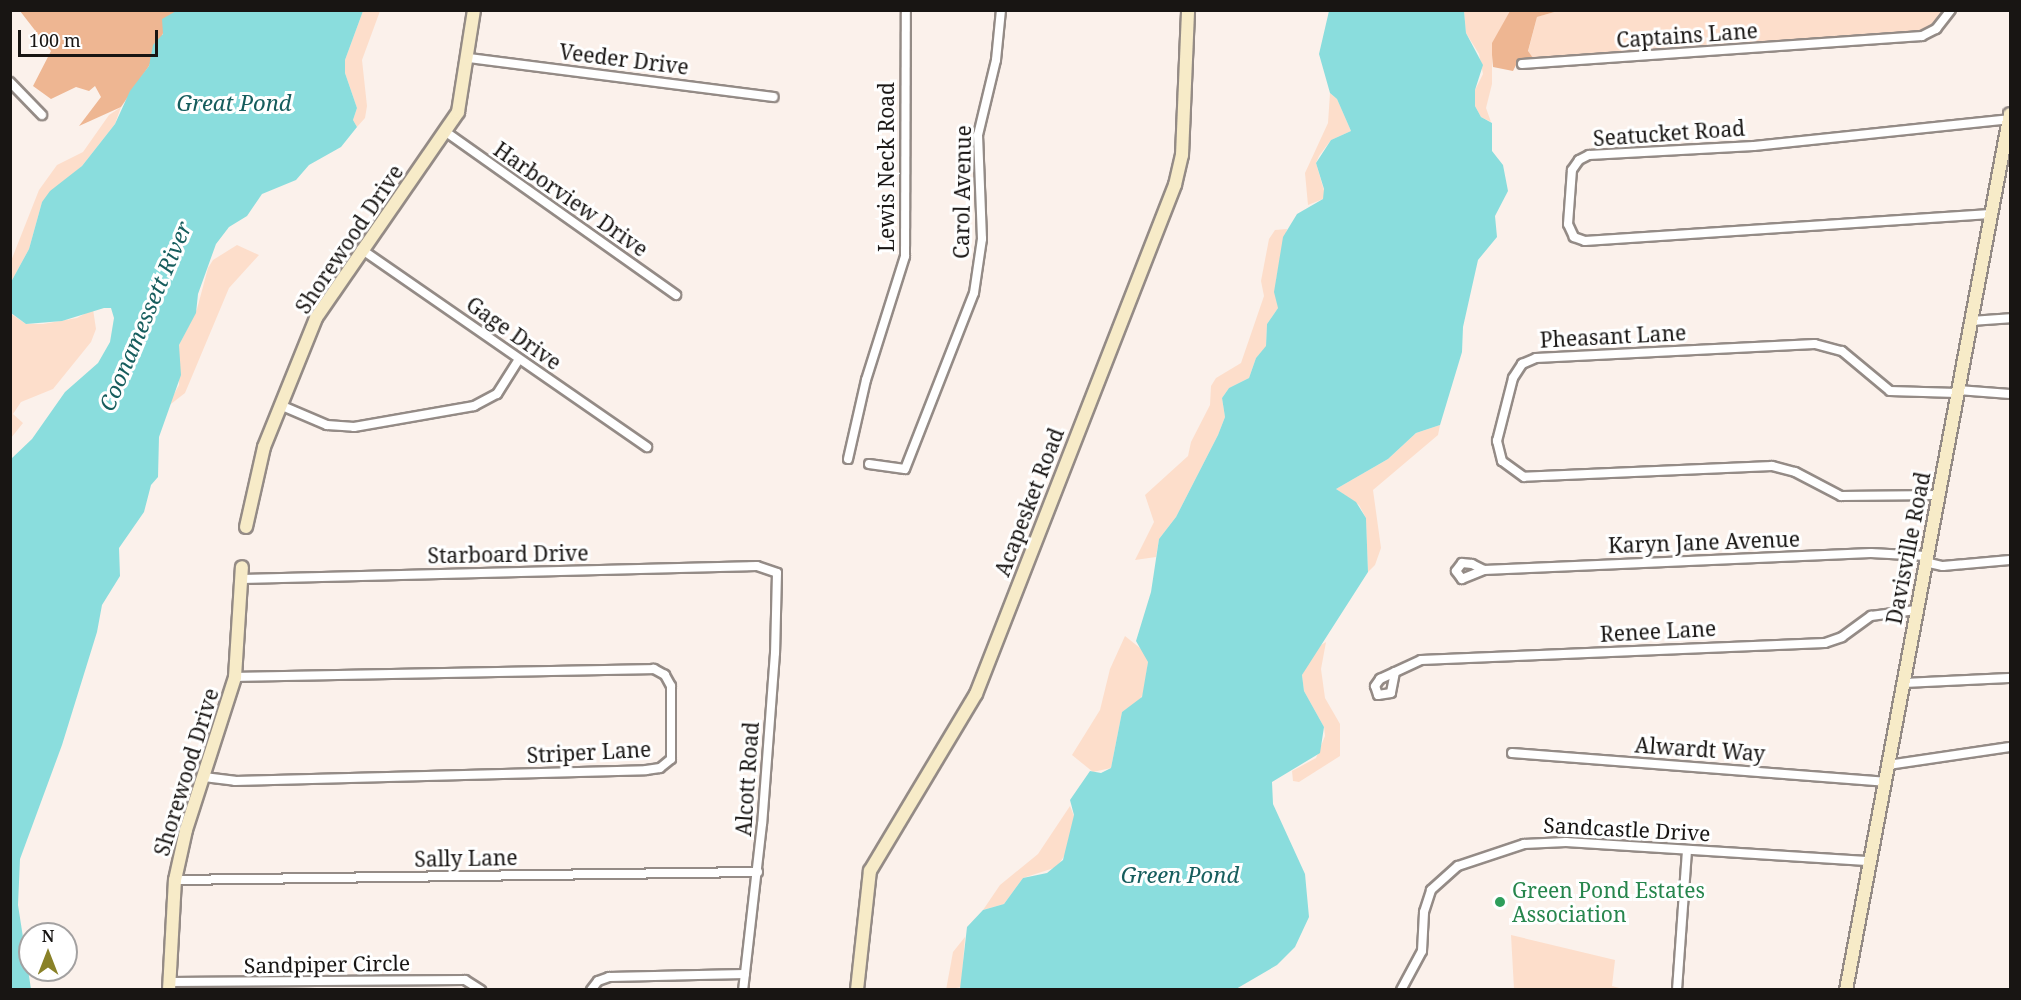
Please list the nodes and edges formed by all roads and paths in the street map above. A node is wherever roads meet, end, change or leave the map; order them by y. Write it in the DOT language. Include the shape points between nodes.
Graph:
graph roads {
  1 [pos="474,10"];
  2 [pos="906,10"];
  3 [pos="1001,10"];
  4 [pos="1188,10"];
  5 [pos="1951,10"];
  6 [pos="469,58"];
  7 [pos="1522,64"];
  8 [pos="10,82"];
  9 [pos="774,97"];
  10 [pos="42,115"];
  11 [pos="2010,117"];
  12 [pos="446,132"];
  13 [pos="1990,214"];
  14 [pos="361,249"];
  15 [pos="676,295"];
  16 [pos="2010,318"];
  17 [pos="1971,321"];
  18 [pos="519,359"];
  19 [pos="1958,391"];
  20 [pos="2010,394"];
  21 [pos="280,405"];
  22 [pos="647,447"];
  23 [pos="848,459"];
  24 [pos="869,464"];
  25 [pos="1939,495"];
  26 [pos="246,527"];
  27 [pos="1925,559"];
  28 [pos="2010,560"];
  29 [pos="1484,570"];
  30 [pos="775,572"];
  31 [pos="242,573"];
  32 [pos="1916,610"];
  33 [pos="1395,672"];
  34 [pos="235,677"];
  35 [pos="2010,678"];
  36 [pos="1903,683"];
  37 [pos="2010,747"];
  38 [pos="1512,753"];
  39 [pos="1888,765"];
  40 [pos="204,777"];
  41 [pos="1885,782"];
  42 [pos="1687,850"];
  43 [pos="1870,861"];
  44 [pos="758,872"];
  45 [pos="175,880"];
  46 [pos="745,974"];
  47 [pos="170,986"];
  48 [pos="481,990"];
  49 [pos="591,990"];
  50 [pos="743,990"];
  51 [pos="857,990"];
  52 [pos="1401,990"];
  53 [pos="1677,990"];
  54 [pos="1846,990"];
  1 -- 6 [label="main road, Shorewood Drive"];
  2 -- 23 [label="street, Lewis Neck Road" via="905,256 866,380"];
  3 -- 24 [label="street, Carol Avenue" via="996,60 978,135 982,239 974,294 905,469"];
  4 -- 51 [label="main road, Acapesket Road" via="1182,155 1175,184 976,694 870,871"];
  5 -- 7 [label="street, Captains Lane" via="1936,29 1922,36"];
  6 -- 9 [label="street, Veeder Drive"];
  6 -- 12 [label="main road, Shorewood Drive" via="459,112"];
  8 -- 10 [label="street"];
  11 -- 13 [label="main road, Davisville Road"];
  11 -- 13 [label="street, Seatucket Road" via="1742,147 1589,155 1572,170 1568,224 1574,237 1585,241"];
  12 -- 14 [label="main road, Shorewood Drive"];
  12 -- 15 [label="street, Harborview Drive"];
  13 -- 17 [label="main road, Davisville Road"];
  14 -- 18 [label="street, Gage Drive"];
  14 -- 21 [label="main road, Shorewood Drive" via="316,318"];
  16 -- 17 [label="street"];
  17 -- 19 [label="main road, Davisville Road"];
  18 -- 21 [label="street" via="497,394 474,406 354,427 327,425"];
  18 -- 22 [label="street, Gage Drive"];
  19 -- 20 [label="street, Pheasant Lane"];
  19 -- 25 [label="main road, Davisville Road"];
  19 -- 25 [label="street, Pheasant Lane" via="1890,391 1842,351 1815,344 1536,358 1522,364 1513,378 1497,441 1502,461 1524,477 1772,466 1795,471 1841,496"];
  21 -- 26 [label="main road, Shorewood Drive" via="264,447"];
  25 -- 27 [label="main road, Davisville Road"];
  27 -- 28 [label="street, Karyn Jane Avenue" via="1943,566"];
  27 -- 29 [label="street, Karyn Jane Avenue" via="1871,553"];
  27 -- 32 [label="main road, Davisville Road"];
  30 -- 31 [label="street, Starboard Drive" via="757,566"];
  30 -- 44 [label="street, Alcott Road" via="779,577 775,653"];
  31 -- 34 [label="main road, Shorewood Drive"];
  32 -- 33 [label="street, Renee Lane" via="1870,616 1842,637 1825,643 1421,660"];
  32 -- 36 [label="main road, Davisville Road"];
  34 -- 40 [label="main road, Shorewood Drive"];
  34 -- 40 [label="street, Striper Lane" via="654,669 665,675 671,686 671,759 660,768 646,770 236,781"];
  35 -- 36 [label="street"];
  36 -- 39 [label="main road, Davisville Road"];
  37 -- 39 [label="street"];
  38 -- 41 [label="street, Alwardt Way"];
  39 -- 41 [label="main road, Davisville Road"];
  40 -- 45 [label="main road, Shorewood Drive"];
  41 -- 43 [label="main road, Davisville Road"];
  42 -- 43 [label="street, Sandcastle Drive"];
  42 -- 52 [label="street, Sandcastle Drive" via="1541,841 1458,866 1431,890 1424,912 1422,951"];
  42 -- 53 [label="street"];
  43 -- 54 [label="main road, Davisville Road"];
  44 -- 45 [label="street, Sally Lane"];
  44 -- 46 [label="street, Alcott Road"];
  45 -- 47 [label="main road, Shorewood Drive"];
  46 -- 49 [label="street" via="609,977 597,981"];
  46 -- 50 [label="street, Alcott Road"];
  47 -- 48 [label="street, Sandpiper Circle" via="465,980"];
}
